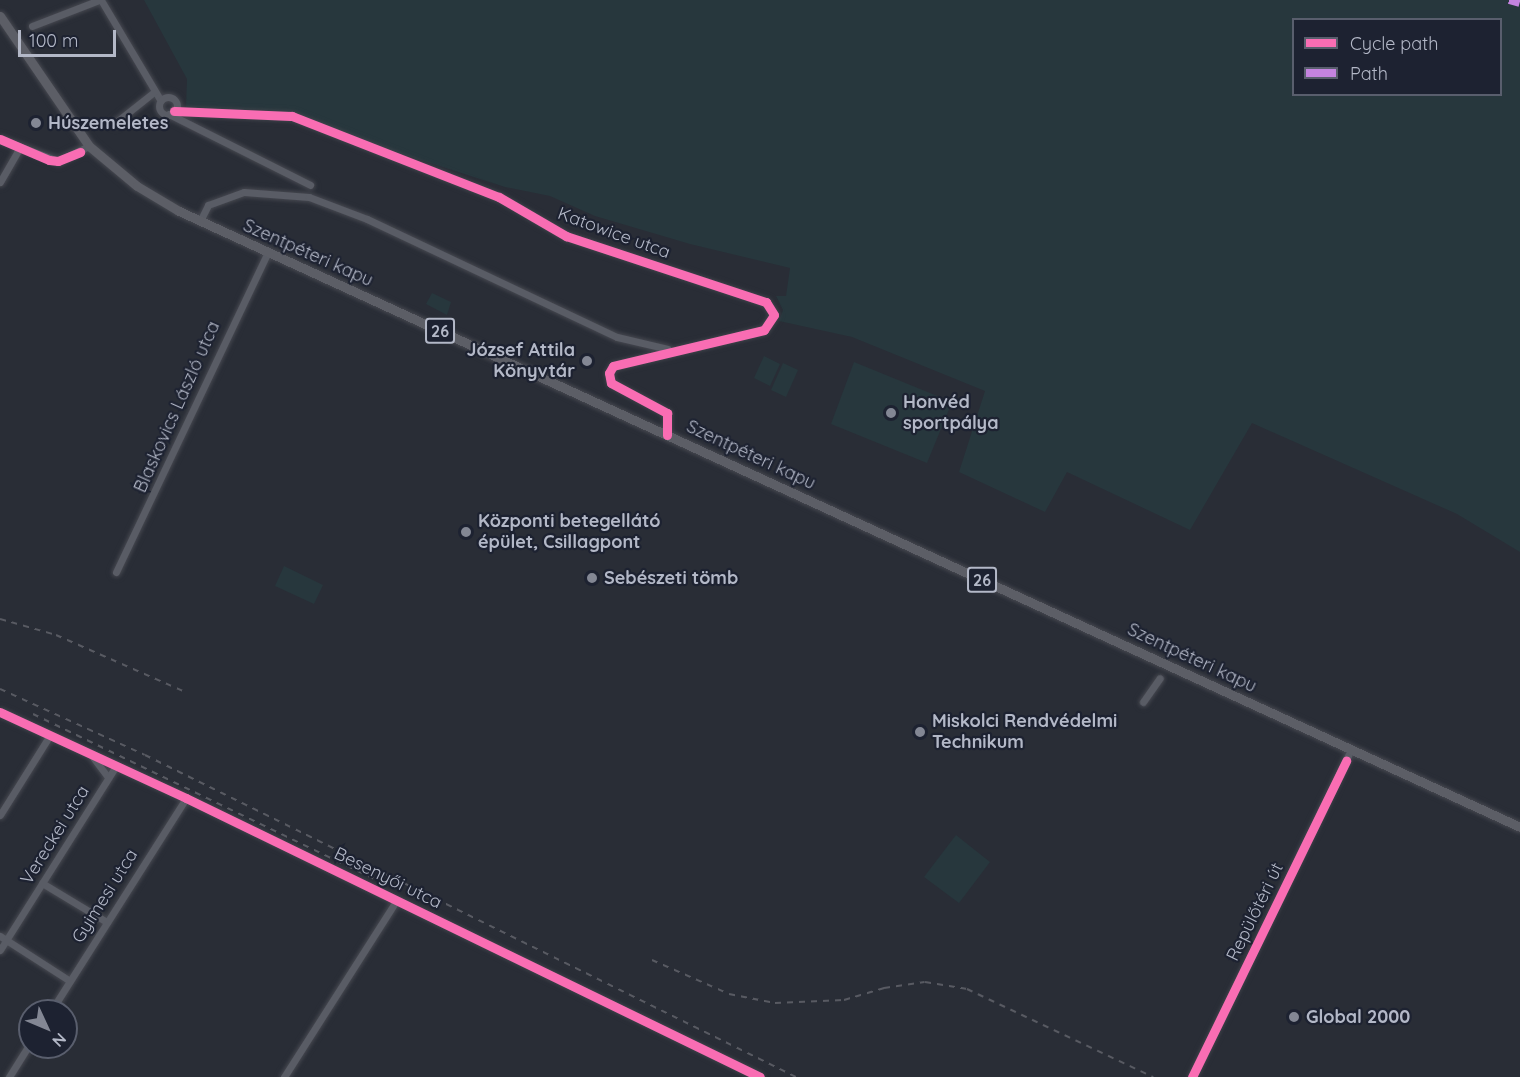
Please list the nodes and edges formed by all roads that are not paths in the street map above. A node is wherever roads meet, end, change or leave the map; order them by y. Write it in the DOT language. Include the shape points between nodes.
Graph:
graph roads {
  1 [pos="100,0"];
  2 [pos="0,16"];
  3 [pos="32,27"];
  4 [pos="154,92"];
  5 [pos="161,101"];
  6 [pos="172,113"];
  7 [pos="116,123"];
  8 [pos="0,139"];
  9 [pos="89,146"];
  10 [pos="19,149"];
  11 [pos="0,182"];
  12 [pos="310,185"];
  13 [pos="200,221"];
  14 [pos="267,254"];
  15 [pos="636,342"];
  16 [pos="670,350"];
  17 [pos="634,358"];
  18 [pos="667,435"];
  19 [pos="116,572"];
  20 [pos="1160,678"];
  21 [pos="1143,702"];
  22 [pos="0,712"];
  23 [pos="50,735"];
  24 [pos="1351,750"];
  25 [pos="91,754"];
  26 [pos="116,766"];
  27 [pos="108,777"];
  28 [pos="186,798"];
  29 [pos="0,815"];
  30 [pos="1520,827"];
  31 [pos="42,883"];
  32 [pos="396,901"];
  33 [pos="107,922"];
  34 [pos="3,938"];
  35 [pos="0,950"];
  36 [pos="70,981"];
  37 [pos="59,999"];
  38 [pos="20,1059"];
  39 [pos="9,1077"];
  40 [pos="284,1077"];
  41 [pos="760,1077"];
  42 [pos="1192,1077"];
  1 -- 3 [label="street"];
  1 -- 4 [label="street"];
  2 -- 9 [label="main road, Szentpéteri kapu / 26"];
  4 -- 5 [label="street"];
  4 -- 7 [label="street"];
  5 -- 6 [label="street" via="160,109"];
  5 -- 6 [label="street" via="173,99"];
  6 -- 12 [label="street"];
  6 -- 16 [label="street, Katowice utca" via="291,116 499,197 566,236 755,296 773,310 773,320 764,330 714,345"];
  8 -- 10 [label="street"];
  9 -- 10 [label="street" via="58,161"];
  9 -- 13 [label="main road, Szentpéteri kapu / 26" via="136,186"];
  10 -- 11 [label="street"];
  13 -- 14 [label="main road, Szentpéteri kapu / 26"];
  13 -- 15 [label="street, Katowice utca" via="208,205 244,192 309,197 367,219 617,337"];
  14 -- 18 [label="main road, Szentpéteri kapu / 26"];
  14 -- 19 [label="street, Blaskovics László utca"];
  15 -- 16 [label="street, Katowice utca"];
  15 -- 17 [label="street" via="641,350"];
  16 -- 17 [label="street, Katowice utca"];
  17 -- 18 [label="street, Katowice utca" via="613,366 609,373 611,383 661,406 668,418"];
  18 -- 24 [label="main road, Szentpéteri kapu / 26"];
  20 -- 21 [label="street"];
  22 -- 23 [label="street, Besenyői utca"];
  23 -- 25 [label="street, Besenyői utca"];
  23 -- 29 [label="street"];
  24 -- 30 [label="main road, Szentpéteri kapu / 26"];
  24 -- 42 [label="street, Repülőtéri út"];
  25 -- 26 [label="street, Besenyői utca"];
  25 -- 27 [label="street"];
  26 -- 27 [label="street, Vereckei utca"];
  26 -- 28 [label="street, Besenyői utca"];
  27 -- 31 [label="street, Vereckei utca"];
  28 -- 32 [label="street, Besenyői utca"];
  28 -- 33 [label="street, Gyimesi utca"];
  31 -- 33 [label="street"];
  31 -- 34 [label="street, Vereckei utca"];
  32 -- 40 [label="street, Besenyői utca"];
  32 -- 41 [label="street, Besenyői utca"];
  33 -- 36 [label="street, Gyimesi utca"];
  34 -- 35 [label="street, Vereckei utca"];
  34 -- 36 [label="street"];
  36 -- 37 [label="street, Gyimesi utca"];
  38 -- 39 [label="street"];
}
